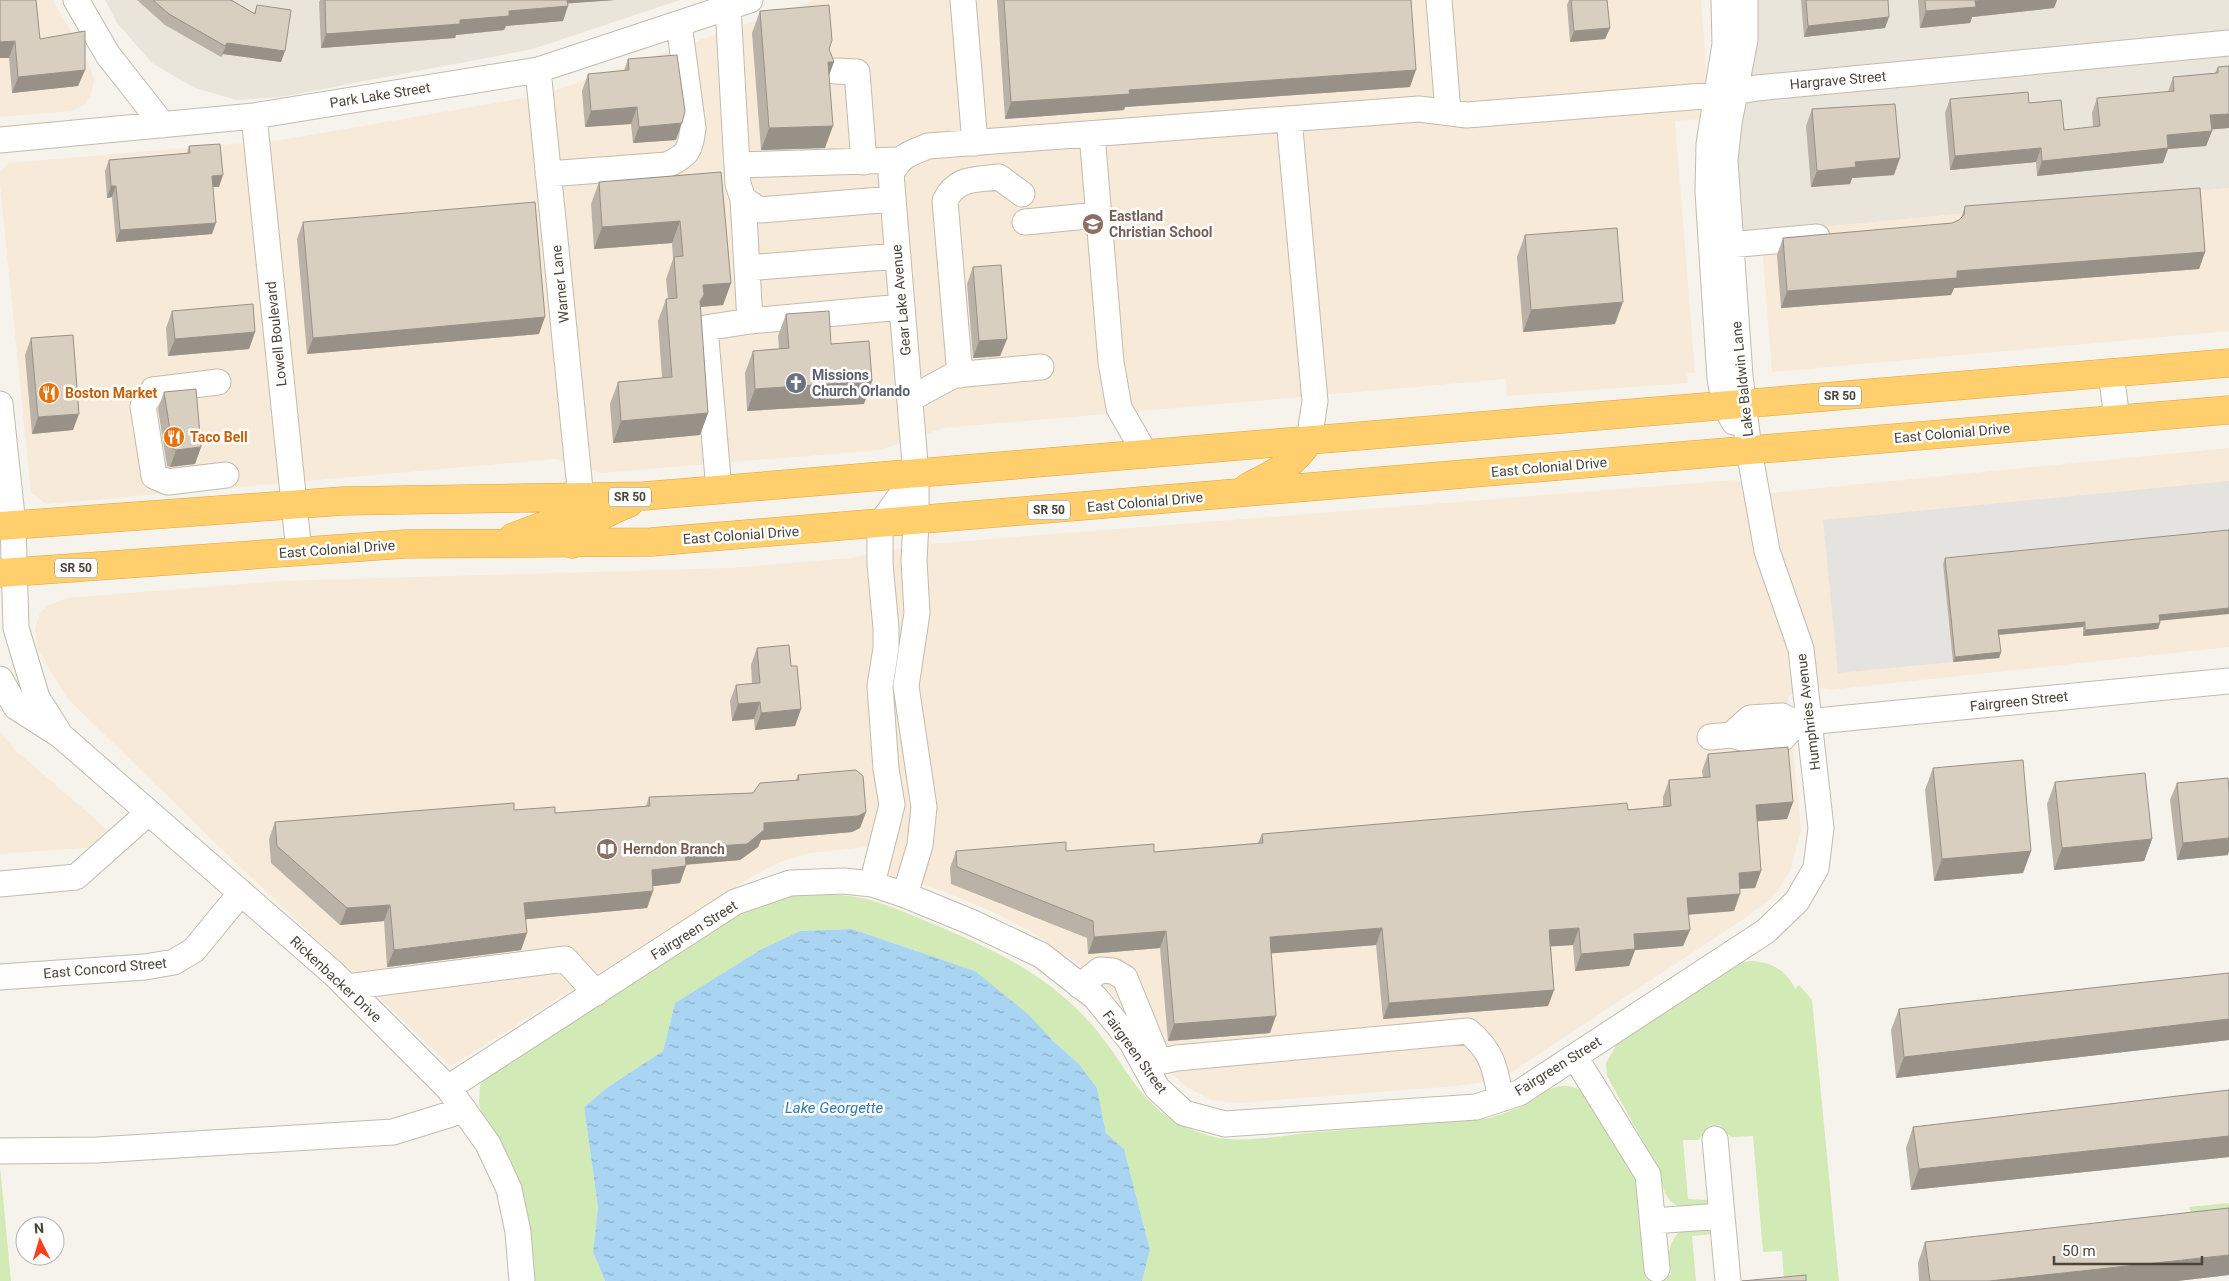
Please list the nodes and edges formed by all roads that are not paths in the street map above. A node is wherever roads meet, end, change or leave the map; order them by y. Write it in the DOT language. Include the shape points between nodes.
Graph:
graph roads {
  1 [pos="76,0"];
  2 [pos="963,0"];
  3 [pos="1439,0"];
  4 [pos="1724,0"];
  5 [pos="1745,0"];
  6 [pos="739,4"];
  7 [pos="679,24"];
  8 [pos="2229,43"];
  9 [pos="538,70"];
  10 [pos="835,71"];
  11 [pos="1726,93"];
  12 [pos="1448,112"];
  13 [pos="254,116"];
  14 [pos="1289,119"];
  15 [pos="163,125"];
  16 [pos="1092,134"];
  17 [pos="0,140"];
  18 [pos="975,143"];
  19 [pos="898,160"];
  20 [pos="864,162"];
  21 [pos="737,165"];
  22 [pos="548,174"];
  23 [pos="1022,194"];
  24 [pos="743,198"];
  25 [pos="893,199"];
  26 [pos="1099,215"];
  27 [pos="1025,222"];
  28 [pos="1838,235"];
  29 [pos="1730,245"];
  30 [pos="898,256"];
  31 [pos="747,268"];
  32 [pos="902,307"];
  33 [pos="750,321"];
  34 [pos="2229,363"];
  35 [pos="1041,367"];
  36 [pos="960,374"];
  37 [pos="2112,374"];
  38 [pos="218,382"];
  39 [pos="910,399"];
  40 [pos="0,404"];
  41 [pos="1734,405"];
  42 [pos="2229,410"];
  43 [pos="2117,419"];
  44 [pos="1309,441"];
  45 [pos="1749,450"];
  46 [pos="1146,455"];
  47 [pos="916,474"];
  48 [pos="226,475"];
  49 [pos="719,490"];
  50 [pos="1233,494"];
  51 [pos="644,496"];
  52 [pos="581,499"];
  53 [pos="294,505"];
  54 [pos="916,521"];
  55 [pos="880,524"];
  56 [pos="6,525"];
  57 [pos="493,543"];
  58 [pos="572,544"];
  59 [pos="299,552"];
  60 [pos="7,573"];
  61 [pos="2229,681"];
  62 [pos="2,689"];
  63 [pos="1803,722"];
  64 [pos="60,735"];
  65 [pos="1721,736"];
  66 [pos="892,805"];
  67 [pos="148,813"];
  68 [pos="929,835"];
  69 [pos="0,884"];
  70 [pos="872,884"];
  71 [pos="240,894"];
  72 [pos="905,895"];
  73 [pos="1766,931"];
  74 [pos="0,977"];
  75 [pos="1080,986"];
  76 [pos="347,987"];
  77 [pos="596,993"];
  78 [pos="1575,1056"];
  79 [pos="1152,1064"];
  80 [pos="448,1088"];
  81 [pos="1502,1099"];
  82 [pos="464,1110"];
  83 [pos="1715,1139"];
  84 [pos="0,1151"];
  85 [pos="1722,1216"];
  86 [pos="1653,1221"];
  87 [pos="1657,1269"];
  88 [pos="522,1281"];
  89 [pos="1728,1281"];
  1 -- 15 [label="street" via="108,55"];
  2 -- 18 [label="street"];
  3 -- 12 [label="street"];
  4 -- 11 [label="street, Lake Baldwin Lane"];
  5 -- 11 [label="street, Lake Baldwin Lane" via="1745,40"];
  6 -- 7 [label="street, Park Lake Street"];
  6 -- 21 [label="street"];
  7 -- 9 [label="street, Park Lake Street"];
  7 -- 22 [label="street" via="693,128 685,156 667,165"];
  8 -- 11 [label="street, Hargrave Street"];
  9 -- 13 [label="street, Park Lake Street"];
  9 -- 22 [label="street, Warner Lane"];
  10 -- 20 [label="street" via="857,72"];
  11 -- 12 [label="street, Hargrave Street" via="1467,115"];
  11 -- 29 [label="street, Lake Baldwin Lane" via="1725,160"];
  11 -- 41 [label="street, Lake Baldwin Lane" via="1709,144 1708,192 1720,378"];
  12 -- 14 [label="street, Hargrave Street" via="1419,109"];
  13 -- 15 [label="street, Park Lake Street"];
  13 -- 53 [label="street, Lowell Boulevard"];
  14 -- 16 [label="street, Hargrave Street"];
  14 -- 44 [label="street" via="1314,401"];
  15 -- 17 [label="street, Park Lake Street"];
  16 -- 18 [label="street, Hargrave Street"];
  16 -- 26 [label="street"];
  18 -- 19 [label="street, Hargrave Street" via="928,146"];
  19 -- 20 [label="street"];
  19 -- 25 [label="street, Gear Lake Avenue" via="891,174"];
  20 -- 21 [label="street"];
  21 -- 24 [label="street"];
  22 -- 52 [label="street, Warner Lane"];
  23 -- 36 [label="street" via="999,177 964,181 950,190 945,202"];
  24 -- 25 [label="street" via="760,210"];
  24 -- 31 [label="street"];
  25 -- 30 [label="street, Gear Lake Avenue"];
  26 -- 27 [label="street"];
  26 -- 46 [label="street" via="1111,362 1119,408"];
  28 -- 29 [label="street"];
  29 -- 41 [label="street, Lake Baldwin Lane"];
  30 -- 31 [label="street"];
  30 -- 32 [label="street, Gear Lake Avenue"];
  31 -- 33 [label="street"];
  32 -- 33 [label="street"];
  32 -- 39 [label="street, Gear Lake Avenue"];
  33 -- 49 [label="street" via="705,328"];
  34 -- 37 [label="highway, SR 50"];
  35 -- 36 [label="street"];
  36 -- 39 [label="street"];
  37 -- 41 [label="highway, SR 50"];
  37 -- 43 [label="street"];
  38 -- 48 [label="street" via="153,390 143,406 154,476 168,482"];
  39 -- 47 [label="street, Gear Lake Avenue"];
  40 -- 56 [label="street, Rickenbacker Drive"];
  41 -- 44 [label="highway, SR 50"];
  41 -- 45 [label="street, Lake Baldwin Lane"];
  42 -- 43 [label="highway, East Colonial Drive / SR 50"];
  43 -- 45 [label="highway, East Colonial Drive / SR 50"];
  44 -- 46 [label="highway, SR 50"];
  44 -- 50 [label="highway" via="1297,458 1282,470"];
  45 -- 50 [label="highway, East Colonial Drive / SR 50"];
  45 -- 63 [label="street, Humphries Avenue" via="1767,551 1801,649"];
  46 -- 47 [label="highway, SR 50"];
  47 -- 49 [label="highway, SR 50"];
  47 -- 54 [label="street, Gear Lake Avenue"];
  47 -- 55 [label="street"];
  49 -- 51 [label="highway, SR 50"];
  50 -- 54 [label="highway, East Colonial Drive / SR 50"];
  51 -- 52 [label="highway, SR 50"];
  51 -- 58 [label="highway" via="597,516 582,529"];
  52 -- 53 [label="highway, SR 50" via="343,501"];
  52 -- 57 [label="highway" via="558,520 536,531"];
  53 -- 56 [label="highway, SR 50"];
  53 -- 59 [label="street, Lowell Boulevard"];
  54 -- 55 [label="highway, East Colonial Drive / SR 50"];
  54 -- 68 [label="street, Gear Lake Avenue" via="917,613 906,686"];
  55 -- 58 [label="highway, East Colonial Drive / SR 50" via="650,542"];
  55 -- 66 [label="street" via="886,628 880,686"];
  56 -- 60 [label="street, Rickenbacker Drive"];
  57 -- 58 [label="highway, East Colonial Drive / SR 50"];
  57 -- 59 [label="highway, East Colonial Drive / SR 50" via="405,544"];
  59 -- 60 [label="highway, East Colonial Drive / SR 50"];
  60 -- 64 [label="street, Rickenbacker Drive" via="16,628 37,698"];
  61 -- 63 [label="street, Fairgreen Street"];
  62 -- 64 [label="street, Rickenbacker Drive" via="16,707"];
  63 -- 65 [label="street" via="1783,738 1753,741"];
  63 -- 73 [label="street, Humphries Avenue" via="1821,828 1816,868 1797,901"];
  64 -- 67 [label="street, Rickenbacker Drive"];
  66 -- 68 [label="street" via="903,825"];
  66 -- 70 [label="street"];
  67 -- 69 [label="street" via="76,877"];
  67 -- 71 [label="street, Rickenbacker Drive"];
  68 -- 72 [label="street, Gear Lake Avenue"];
  70 -- 72 [label="street, Fairgreen Street"];
  70 -- 77 [label="street, Fairgreen Street" via="844,881 790,883 735,902"];
  71 -- 74 [label="street, East Concord Street" via="194,950 174,962"];
  71 -- 76 [label="street, Rickenbacker Drive"];
  72 -- 75 [label="street, Fairgreen Street" via="1041,955"];
  73 -- 78 [label="street, Fairgreen Street"];
  75 -- 79 [label="street, Fairgreen Street" via="1095,997"];
  75 -- 79 [label="street" via="1100,970 1113,971 1125,978"];
  76 -- 77 [label="street" via="565,959"];
  76 -- 80 [label="street, Rickenbacker Drive"];
  77 -- 80 [label="street, Fairgreen Street"];
  78 -- 81 [label="street, Fairgreen Street" via="1520,1093"];
  78 -- 86 [label="street" via="1648,1175"];
  79 -- 81 [label="street, Fairgreen Street" via="1157,1088 1184,1113 1225,1124 1476,1107"];
  79 -- 81 [label="street" via="1177,1058 1468,1031 1483,1043 1493,1059"];
  80 -- 82 [label="street, Rickenbacker Drive"];
  82 -- 84 [label="street" via="394,1132 97,1150"];
  82 -- 88 [label="street, Rickenbacker Drive" via="488,1144 509,1189 518,1232"];
  83 -- 85 [label="street"];
  85 -- 86 [label="street"];
  85 -- 89 [label="street"];
  86 -- 87 [label="street"];
}
